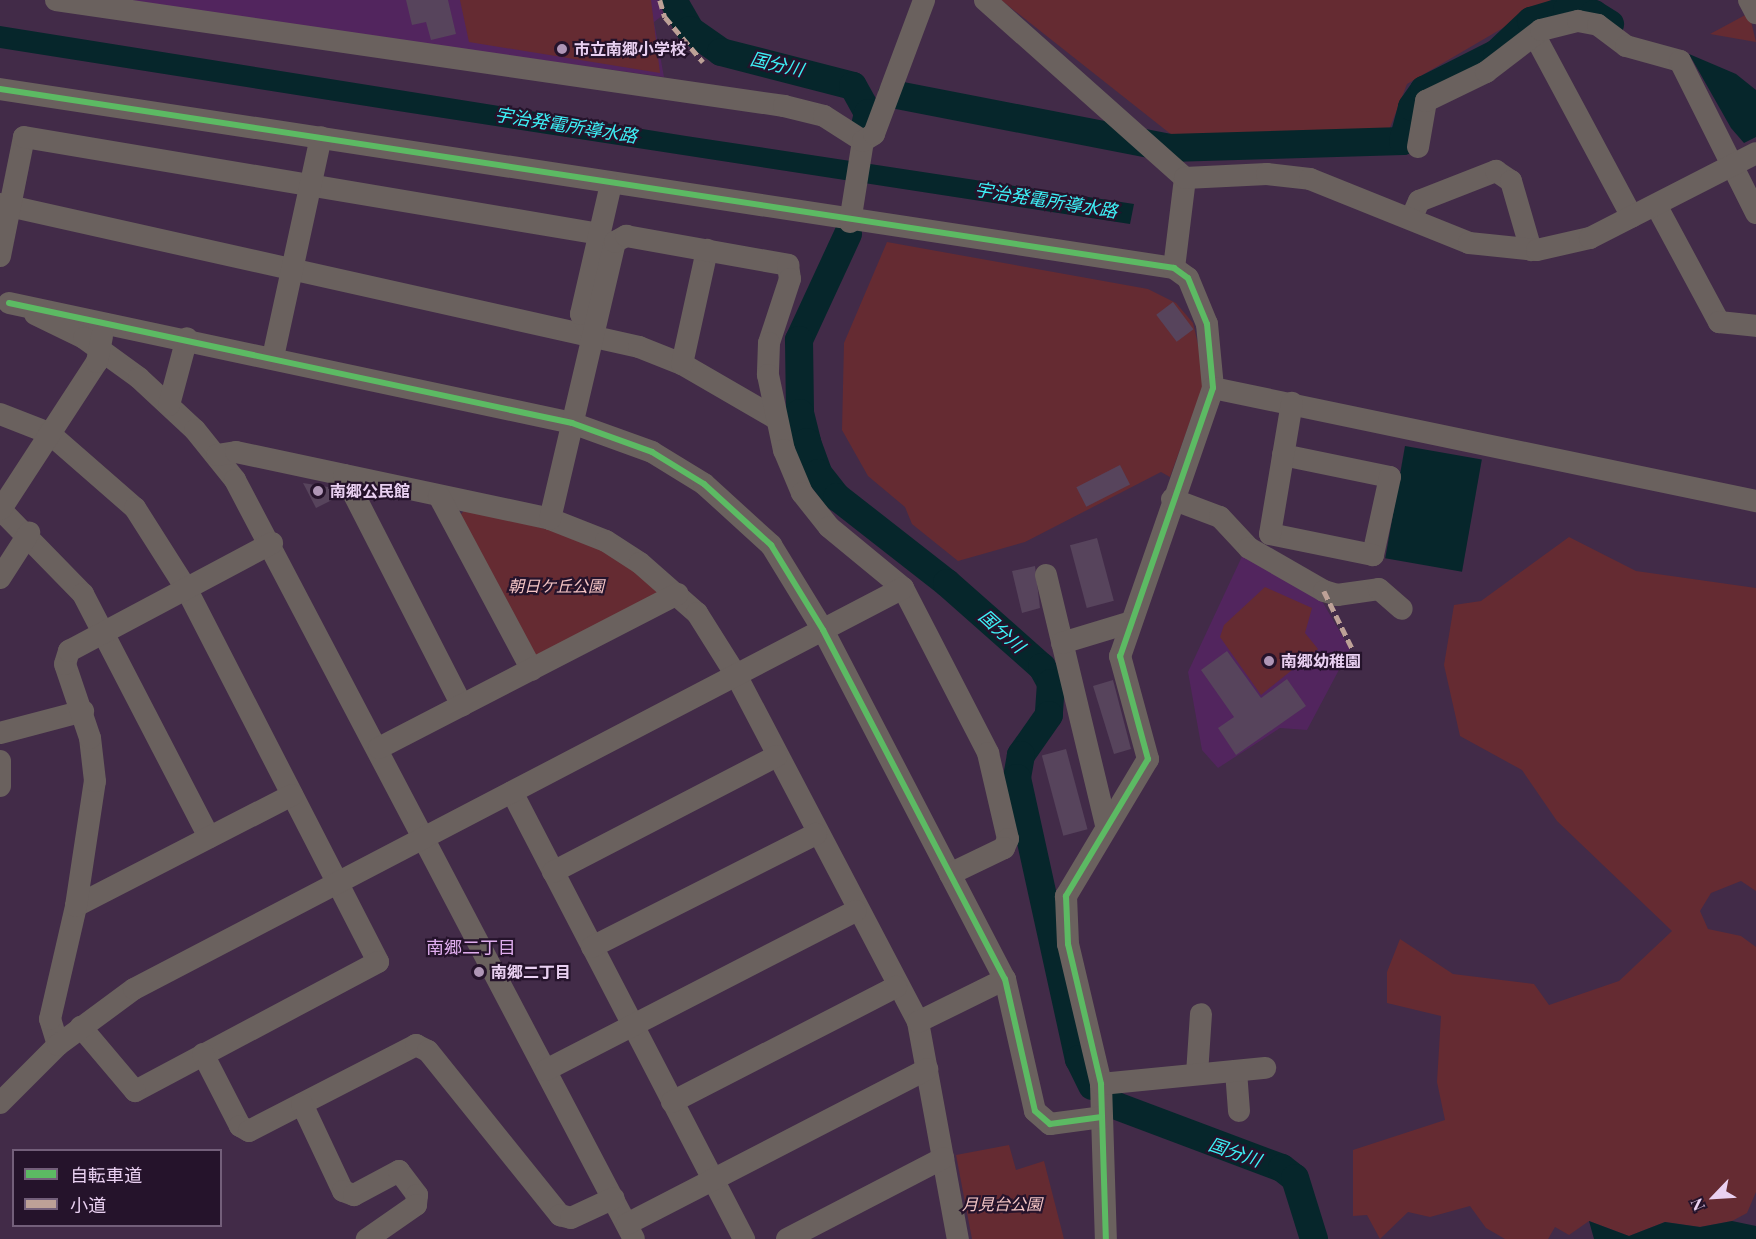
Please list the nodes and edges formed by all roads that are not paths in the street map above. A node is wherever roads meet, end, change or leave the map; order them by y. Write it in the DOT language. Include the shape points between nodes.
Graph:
graph roads {
  1 [pos="56,0"];
  2 [pos="924,0"];
  3 [pos="985,0"];
  4 [pos="1749,0"];
  5 [pos="1756,13"];
  6 [pos="1535,36"];
  7 [pos="0,89"];
  8 [pos="321,137"];
  9 [pos="863,141"];
  10 [pos="1418,147"];
  11 [pos="1756,153"];
  12 [pos="1732,165"];
  13 [pos="1185,178"];
  14 [pos="611,184"];
  15 [pos="311,185"];
  16 [pos="6,205"];
  17 [pos="1656,205"];
  18 [pos="1756,213"];
  19 [pos="1632,217"];
  20 [pos="1411,219"];
  21 [pos="850,222"];
  22 [pos="600,234"];
  23 [pos="706,250"];
  24 [pos="1531,250"];
  25 [pos="0,256"];
  26 [pos="293,268"];
  27 [pos="1174,268"];
  28 [pos="5,301"];
  29 [pos="112,321"];
  30 [pos="1756,326"];
  31 [pos="593,335"];
  32 [pos="187,338"];
  33 [pos="101,350"];
  34 [pos="273,357"];
  35 [pos="682,364"];
  36 [pos="1213,388"];
  37 [pos="1292,403"];
  38 [pos="170,405"];
  39 [pos="0,414"];
  40 [pos="775,418"];
  41 [pos="572,423"];
  42 [pos="50,433"];
  43 [pos="1283,455"];
  44 [pos="217,456"];
  45 [pos="344,474"];
  46 [pos="439,496"];
  47 [pos="1172,499"];
  48 [pos="1756,501"];
  49 [pos="1,509"];
  50 [pos="550,519"];
  51 [pos="29,533"];
  52 [pos="272,543"];
  53 [pos="1046,575"];
  54 [pos="0,578"];
  55 [pos="903,588"];
  56 [pos="187,590"];
  57 [pos="678,594"];
  58 [pos="1402,609"];
  59 [pos="1128,623"];
  60 [pos="823,630"];
  61 [pos="106,634"];
  62 [pos="1062,643"];
  63 [pos="532,670"];
  64 [pos="735,675"];
  65 [pos="462,706"];
  66 [pos="82,711"];
  67 [pos="0,733"];
  68 [pos="379,748"];
  69 [pos="777,756"];
  70 [pos="0,761"];
  71 [pos="0,786"];
  72 [pos="512,792"];
  73 [pos="292,795"];
  74 [pos="1106,825"];
  75 [pos="816,834"];
  76 [pos="209,837"];
  77 [pos="425,837"];
  78 [pos="553,872"];
  79 [pos="950,874"];
  80 [pos="338,882"];
  81 [pos="76,906"];
  82 [pos="856,911"];
  83 [pos="592,947"];
  84 [pos="1005,979"];
  85 [pos="896,987"];
  86 [pos="1201,1014"];
  87 [pos="918,1022"];
  88 [pos="633,1025"];
  89 [pos="81,1026"];
  90 [pos="58,1045"];
  91 [pos="203,1054"];
  92 [pos="1265,1068"];
  93 [pos="927,1069"];
  94 [pos="546,1070"];
  95 [pos="1236,1071"];
  96 [pos="1197,1074"];
  97 [pos="1101,1084"];
  98 [pos="672,1102"];
  99 [pos="0,1104"];
  100 [pos="302,1104"];
  101 [pos="1239,1111"];
  102 [pos="1102,1117"];
  103 [pos="943,1158"];
  104 [pos="713,1179"];
  105 [pos="614,1198"];
  106 [pos="630,1231"];
  107 [pos="367,1239"];
  108 [pos="744,1239"];
  109 [pos="787,1239"];
  110 [pos="958,1239"];
  111 [pos="1106,1239"];
  1 -- 9 [label="street" via="784,106 824,116"];
  2 -- 9 [label="street" via="874,134"];
  3 -- 13 [label="street"];
  4 -- 5 [label="street"];
  6 -- 10 [label="street" via="1486,72 1426,101 1418,122"];
  6 -- 12 [label="street" via="1559,23 1578,21 1598,25 1626,46 1680,61"];
  6 -- 19 [label="street"];
  7 -- 8 [label="street"];
  8 -- 14 [label="street"];
  8 -- 15 [label="street"];
  9 -- 21 [label="street"];
  11 -- 12 [label="street"];
  12 -- 17 [label="street"];
  12 -- 18 [label="street"];
  13 -- 20 [label="street" via="1267,174 1310,179"];
  13 -- 27 [label="street"];
  14 -- 21 [label="street"];
  14 -- 22 [label="street"];
  15 -- 16 [label="street" via="24,138"];
  15 -- 22 [label="street"];
  15 -- 26 [label="street"];
  16 -- 25 [label="street"];
  16 -- 26 [label="street"];
  17 -- 19 [label="street"];
  17 -- 30 [label="street" via="1719,322"];
  19 -- 24 [label="street" via="1590,238"];
  20 -- 24 [label="street" via="1469,243"];
  20 -- 24 [label="street" via="1419,201 1496,171 1511,181"];
  21 -- 27 [label="street"];
  22 -- 31 [label="street" via="581,314"];
  23 -- 31 [label="street" via="626,236 615,242"];
  23 -- 35 [label="street"];
  23 -- 40 [label="street" via="788,265 791,271 769,343"];
  26 -- 31 [label="street"];
  26 -- 34 [label="street"];
  27 -- 36 [label="street" via="1188,278 1202,308 1215,359"];
  28 -- 29 [label="street"];
  28 -- 33 [label="street"];
  29 -- 32 [label="street"];
  29 -- 33 [label="street" via="100,339"];
  31 -- 35 [label="street"];
  31 -- 41 [label="street"];
  32 -- 34 [label="street"];
  32 -- 38 [label="street"];
  33 -- 38 [label="street"];
  33 -- 42 [label="street"];
  34 -- 41 [label="street"];
  35 -- 40 [label="street"];
  36 -- 37 [label="street"];
  36 -- 47 [label="street"];
  37 -- 43 [label="street"];
  37 -- 48 [label="street"];
  38 -- 44 [label="street"];
  39 -- 42 [label="street"];
  40 -- 55 [label="street" via="802,493 829,527"];
  41 -- 50 [label="street"];
  41 -- 60 [label="street" via="634,444 704,484 771,545"];
  42 -- 49 [label="street"];
  42 -- 56 [label="street" via="135,508"];
  43 -- 43 [label="street" via="1270,534 1373,555 1390,477"];
  44 -- 45 [label="street" via="236,452"];
  44 -- 52 [label="street"];
  45 -- 46 [label="street"];
  45 -- 65 [label="street"];
  46 -- 50 [label="street"];
  46 -- 63 [label="street"];
  47 -- 58 [label="street" via="1220,518 1249,548 1324,591 1337,595 1379,589"];
  47 -- 59 [label="street"];
  49 -- 51 [label="street"];
  50 -- 57 [label="street" via="606,541"];
  51 -- 54 [label="street"];
  51 -- 61 [label="street" via="70,575"];
  52 -- 56 [label="street"];
  52 -- 68 [label="street"];
  53 -- 62 [label="street"];
  55 -- 60 [label="street"];
  55 -- 79 [label="street" via="987,753 1008,839 1004,848"];
  56 -- 61 [label="street"];
  56 -- 73 [label="street"];
  57 -- 63 [label="street"];
  57 -- 64 [label="street" via="715,638"];
  59 -- 62 [label="street"];
  59 -- 74 [label="street" via="1120,656 1148,759"];
  60 -- 64 [label="street"];
  60 -- 79 [label="street"];
  61 -- 66 [label="street" via="69,651 64,664"];
  61 -- 76 [label="street"];
  62 -- 74 [label="street"];
  63 -- 65 [label="street"];
  64 -- 69 [label="street"];
  64 -- 72 [label="street"];
  65 -- 68 [label="street"];
  66 -- 67 [label="street"];
  66 -- 81 [label="street" via="94,781"];
  68 -- 77 [label="street"];
  69 -- 75 [label="street"];
  69 -- 78 [label="street"];
  70 -- 71 [label="street"];
  72 -- 77 [label="street"];
  72 -- 78 [label="street"];
  73 -- 76 [label="street"];
  73 -- 80 [label="street"];
  74 -- 97 [label="street" via="1066,896 1064,921"];
  75 -- 82 [label="street"];
  75 -- 83 [label="street"];
  76 -- 81 [label="street"];
  77 -- 80 [label="street"];
  77 -- 94 [label="street"];
  78 -- 83 [label="street"];
  79 -- 84 [label="street"];
  80 -- 89 [label="street" via="134,989"];
  80 -- 91 [label="street" via="378,962"];
  81 -- 90 [label="street" via="50,1019"];
  82 -- 85 [label="street"];
  82 -- 88 [label="street"];
  83 -- 88 [label="street"];
  84 -- 87 [label="street"];
  84 -- 102 [label="street" via="1035,1111 1050,1124"];
  85 -- 87 [label="street"];
  85 -- 98 [label="street"];
  86 -- 96 [label="street"];
  87 -- 93 [label="street"];
  88 -- 94 [label="street"];
  88 -- 98 [label="street"];
  89 -- 90 [label="street"];
  89 -- 91 [label="street" via="135,1091"];
  90 -- 99 [label="street"];
  91 -- 100 [label="street" via="240,1126 249,1131"];
  92 -- 95 [label="street"];
  93 -- 103 [label="street"];
  93 -- 104 [label="street"];
  94 -- 105 [label="street"];
  95 -- 96 [label="street"];
  95 -- 101 [label="street"];
  96 -- 97 [label="street"];
  97 -- 102 [label="street"];
  98 -- 104 [label="street"];
  100 -- 105 [label="street" via="416,1045 428,1051 560,1215 571,1218"];
  100 -- 107 [label="street" via="343,1191 354,1195 399,1171 417,1195 417,1204"];
  102 -- 111 [label="street"];
  103 -- 109 [label="street"];
  103 -- 110 [label="street"];
  104 -- 106 [label="street"];
  104 -- 108 [label="street"];
  105 -- 106 [label="street"];
}
